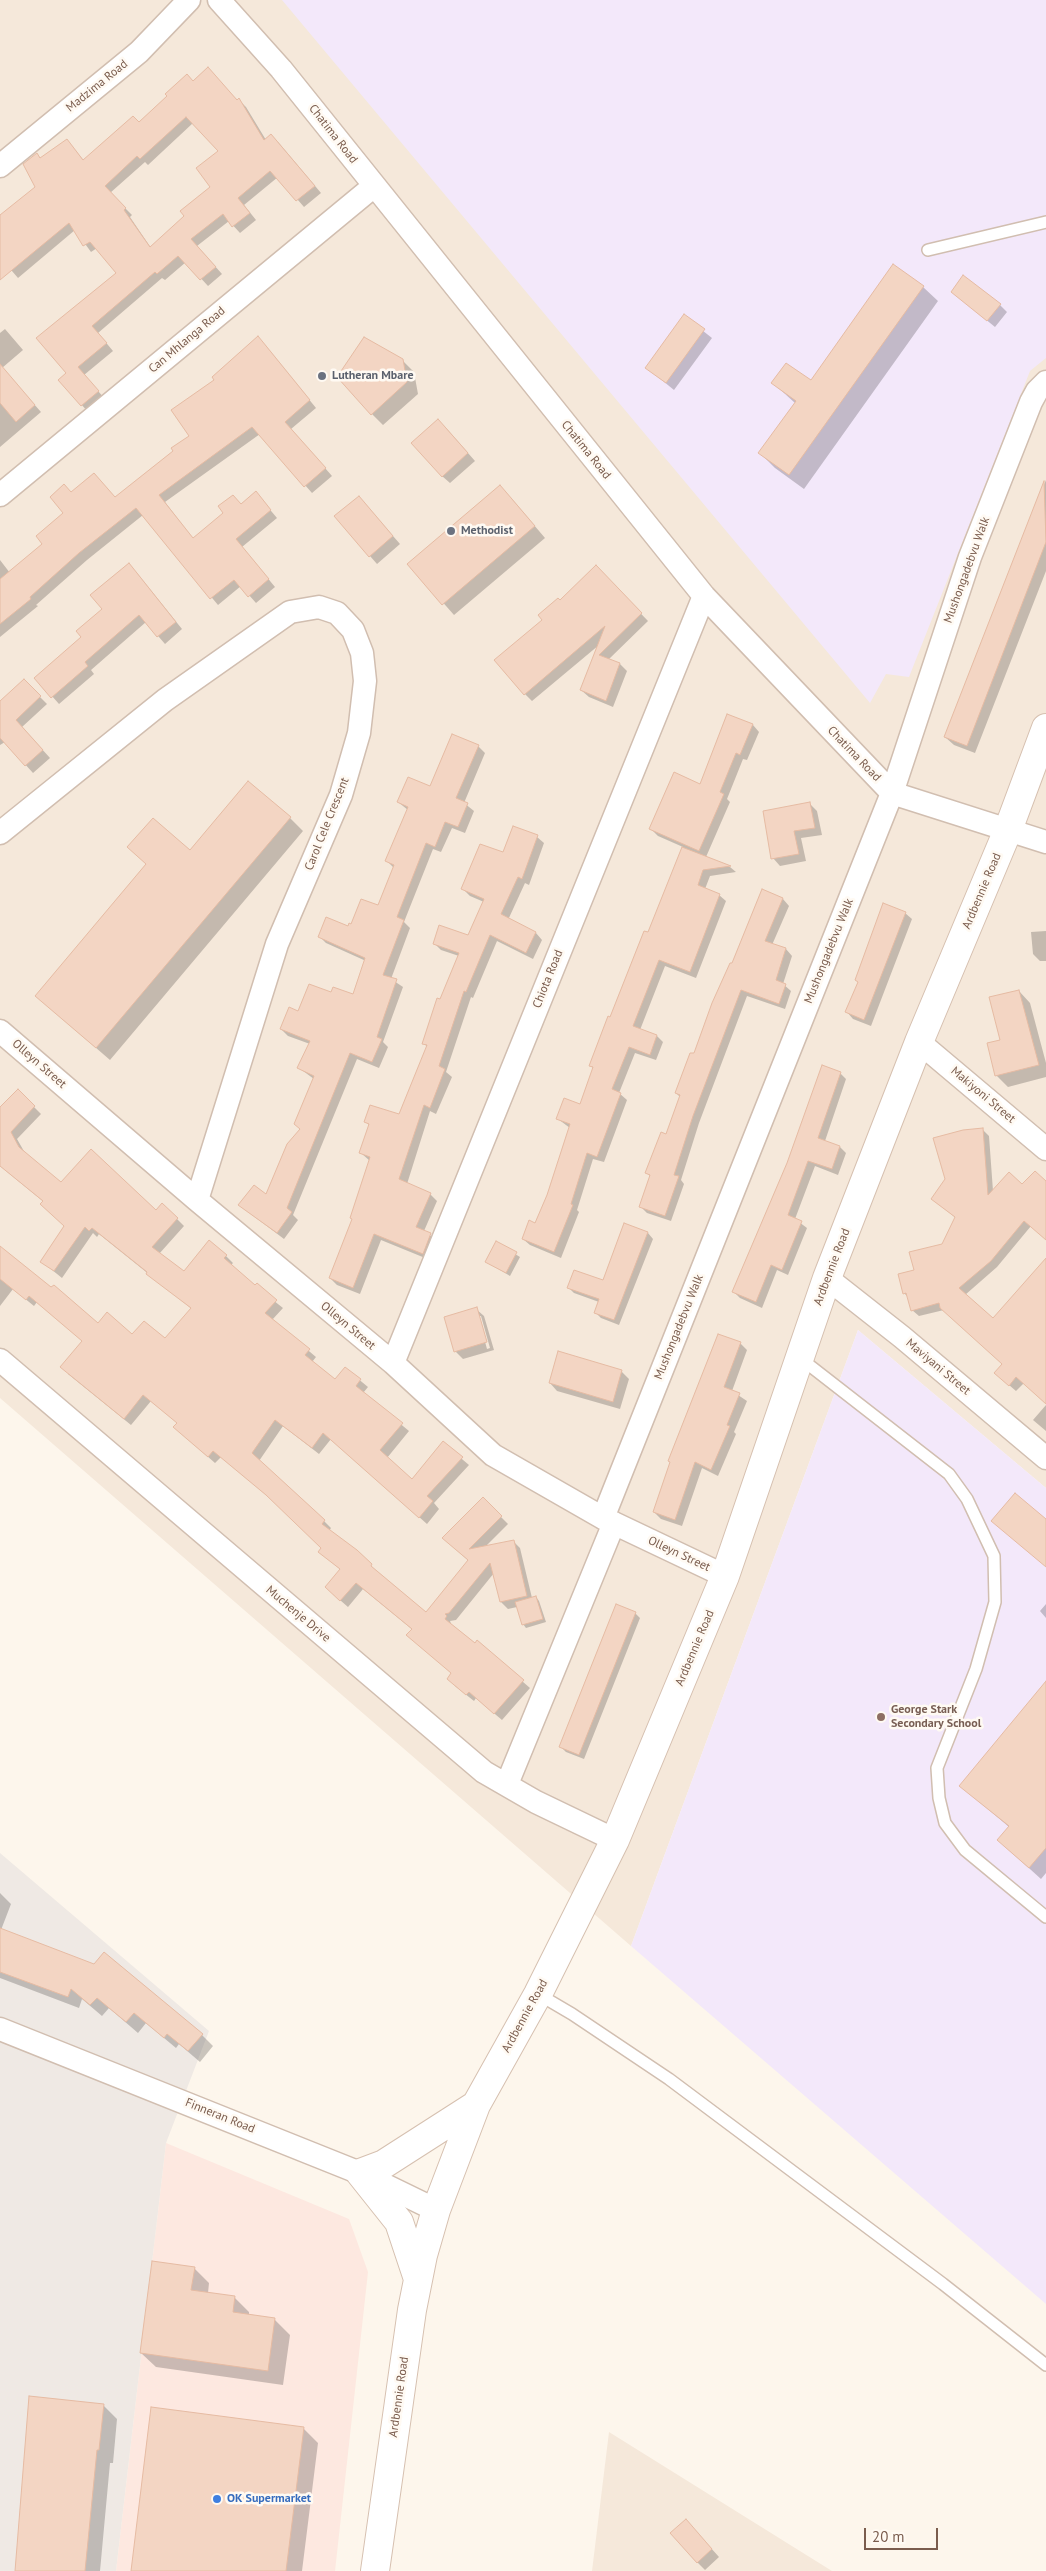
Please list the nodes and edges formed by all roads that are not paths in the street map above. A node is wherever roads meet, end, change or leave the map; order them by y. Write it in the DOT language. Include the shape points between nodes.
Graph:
graph roads {
  1 [pos="189,0"];
  2 [pos="218,0"];
  3 [pos="0,166"];
  4 [pos="374,186"];
  5 [pos="1046,222"];
  6 [pos="928,250"];
  7 [pos="1046,382"];
  8 [pos="0,495"];
  9 [pos="704,596"];
  10 [pos="1046,728"];
  11 [pos="892,793"];
  12 [pos="1008,830"];
  13 [pos="0,833"];
  14 [pos="1046,842"];
  15 [pos="0,1031"];
  16 [pos="919,1042"];
  17 [pos="1046,1149"];
  18 [pos="197,1200"];
  19 [pos="827,1278"];
  20 [pos="799,1357"];
  21 [pos="0,1360"];
  22 [pos="393,1363"];
  23 [pos="1046,1458"];
  24 [pos="608,1521"];
  25 [pos="725,1576"];
  26 [pos="506,1784"];
  27 [pos="615,1840"];
  28 [pos="1046,1917"];
  29 [pos="538,1994"];
  30 [pos="0,2030"];
  31 [pos="476,2105"];
  32 [pos="360,2173"];
  33 [pos="436,2210"];
  34 [pos="418,2279"];
  35 [pos="1046,2365"];
  36 [pos="376,2566"];
  1 -- 3 [label="street, Madzima Road" via="139,52"];
  2 -- 4 [label="street, Chatima Road" via="281,69"];
  4 -- 8 [label="street, Can Mhlanga Road"];
  4 -- 9 [label="street, Chatima Road"];
  5 -- 6 [label="lane"];
  7 -- 11 [label="street, Mushongadebvu Walk" via="1031,402 970,556"];
  9 -- 11 [label="street, Chatima Road"];
  9 -- 22 [label="street, Chiota Road"];
  10 -- 12 [label="main road, Ardbennie Road"];
  11 -- 12 [label="street, Chatima Road"];
  11 -- 24 [label="street, Mushongadebvu Walk"];
  12 -- 14 [label="street, Chatima Road"];
  12 -- 16 [label="main road, Ardbennie Road"];
  13 -- 18 [label="street, Carol Cele Crescent" via="165,700 290,612 319,607 337,613 353,630 362,653 365,681 359,733 341,795 277,944"];
  15 -- 18 [label="street, Olleyn Street"];
  16 -- 17 [label="street, Makiyoni Street"];
  16 -- 19 [label="main road, Ardbennie Road"];
  18 -- 22 [label="street, Olleyn Street"];
  19 -- 20 [label="main road, Ardbennie Road"];
  19 -- 23 [label="street, Maviyani Street"];
  20 -- 25 [label="main road, Ardbennie Road"];
  20 -- 28 [label="lane" via="949,1474 967,1499 994,1556 995,1602 976,1669 937,1768 939,1798 945,1823 965,1850"];
  21 -- 26 [label="street, Muchenje Drive" via="484,1772"];
  22 -- 24 [label="street, Olleyn Street" via="493,1455"];
  24 -- 25 [label="street, Olleyn Street"];
  24 -- 26 [label="street, Mushongadebvu Walk"];
  25 -- 27 [label="main road, Ardbennie Road"];
  26 -- 27 [label="street, Muchenje Drive"];
  27 -- 29 [label="main road, Ardbennie Road"];
  29 -- 31 [label="main road, Ardbennie Road"];
  29 -- 35 [label="lane" via="669,2080 944,2284"];
  30 -- 32 [label="street, Finneran Road"];
  31 -- 32 [label="main road" via="384,2164"];
  31 -- 33 [label="main road, Ardbennie Road"];
  32 -- 33 [label="street, Finneran Road"];
  32 -- 34 [label="main road" via="399,2222"];
  33 -- 34 [label="main road, Ardbennie Road"];
  34 -- 36 [label="main road, Ardbennie Road"];
}
